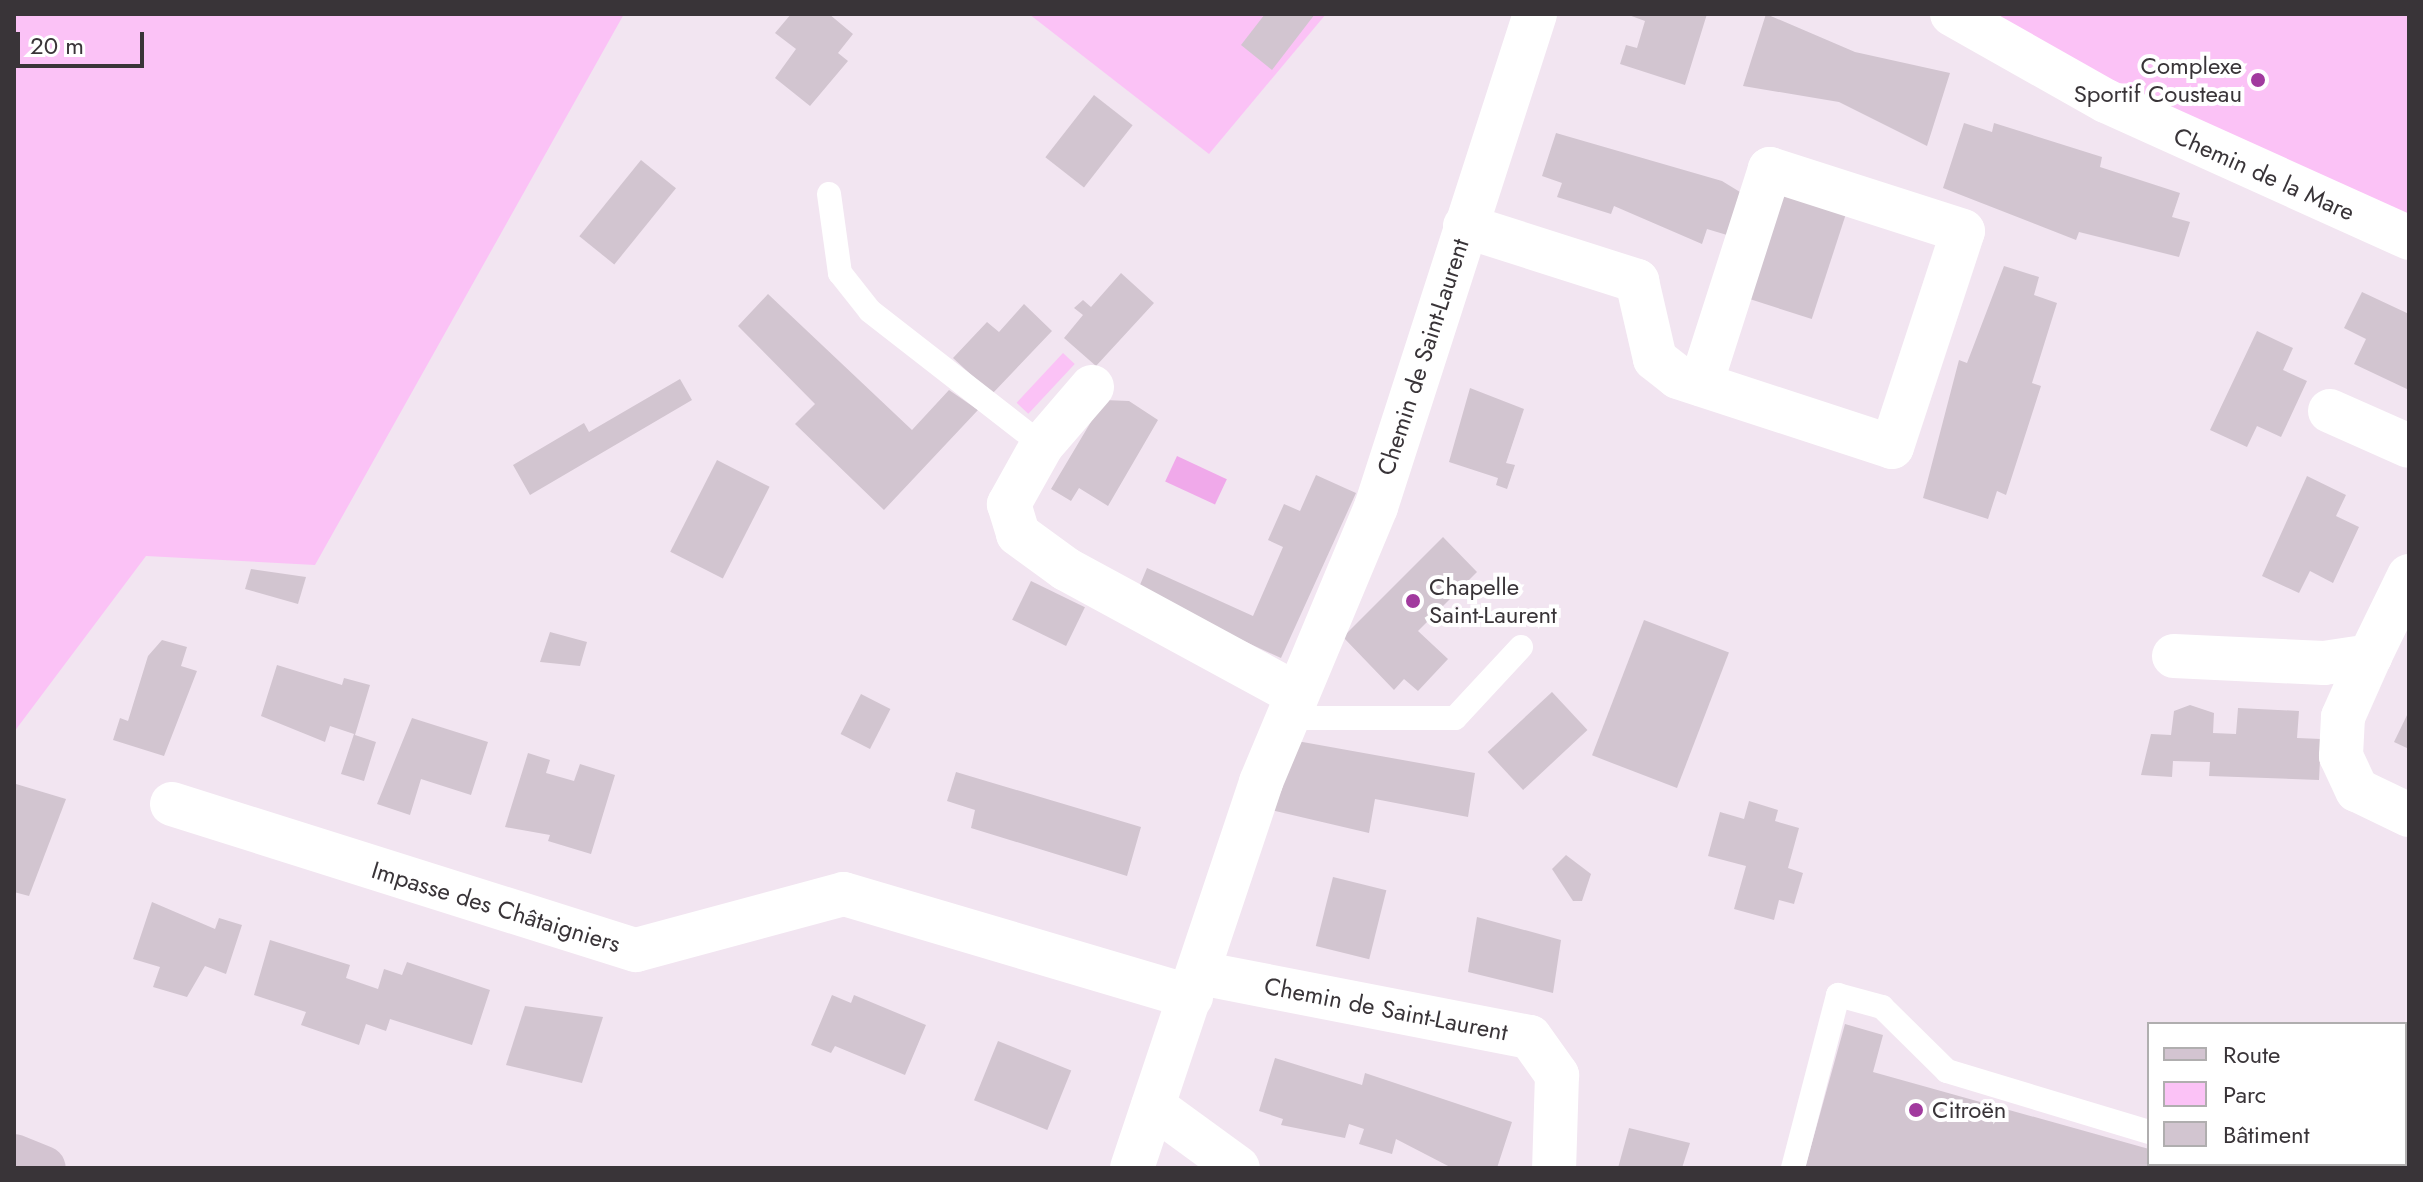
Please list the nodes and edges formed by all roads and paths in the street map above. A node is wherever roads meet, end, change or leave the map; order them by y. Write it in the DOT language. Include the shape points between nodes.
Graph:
graph roads {
  1 [pos="1535,14"];
  2 [pos="1952,14"];
  3 [pos="829,194"];
  4 [pos="1465,226"];
  5 [pos="2409,238"];
  6 [pos="1701,384"];
  7 [pos="1092,387"];
  8 [pos="2330,411"];
  9 [pos="1042,445"];
  10 [pos="2409,446"];
  11 [pos="2409,576"];
  12 [pos="1521,647"];
  13 [pos="2174,656"];
  14 [pos="2370,656"];
  15 [pos="1292,706"];
  16 [pos="172,804"];
  17 [pos="2409,815"];
  18 [pos="1195,985"];
  19 [pos="1153,1106"];
  20 [pos="2147,1131"];
  21 [pos="14,1156"];
  22 [pos="44,1168"];
  23 [pos="1132,1168"];
  24 [pos="1238,1168"];
  25 [pos="1554,1168"];
  26 [pos="1793,1168"];
  1 -- 4 [label="street, Chemin de Saint-Laurent"];
  2 -- 5 [label="street, Chemin de la Mare" via="2106,101"];
  3 -- 9 [label="lane" via="840,273 870,311"];
  4 -- 6 [label="street" via="1637,281 1655,359"];
  4 -- 15 [label="street, Chemin de Saint-Laurent" via="1376,507"];
  6 -- 6 [label="street" via="1892,447 1963,231 1770,169"];
  7 -- 9 [label="street"];
  8 -- 10 [label="street"];
  9 -- 15 [label="street" via="1009,504 1018,534 1066,569"];
  11 -- 14 [label="street"];
  12 -- 15 [label="lane" via="1455,718"];
  13 -- 14 [label="street" via="2324,663"];
  14 -- 17 [label="street" via="2343,717 2341,756 2357,790"];
  15 -- 18 [label="street, Chemin de Saint-Laurent"];
  16 -- 18 [label="street, Impasse des Châtaigniers" via="636,950 844,894"];
  18 -- 19 [label="street, Chemin de Saint-Laurent"];
  18 -- 25 [label="street, Chemin de Saint-Laurent" via="1530,1037 1557,1075"];
  19 -- 23 [label="street, Chemin de Saint-Laurent"];
  19 -- 24 [label="street"];
  20 -- 26 [label="lane" via="1947,1071 1882,1007 1838,995"];
  21 -- 22 [label="main road"];
}
